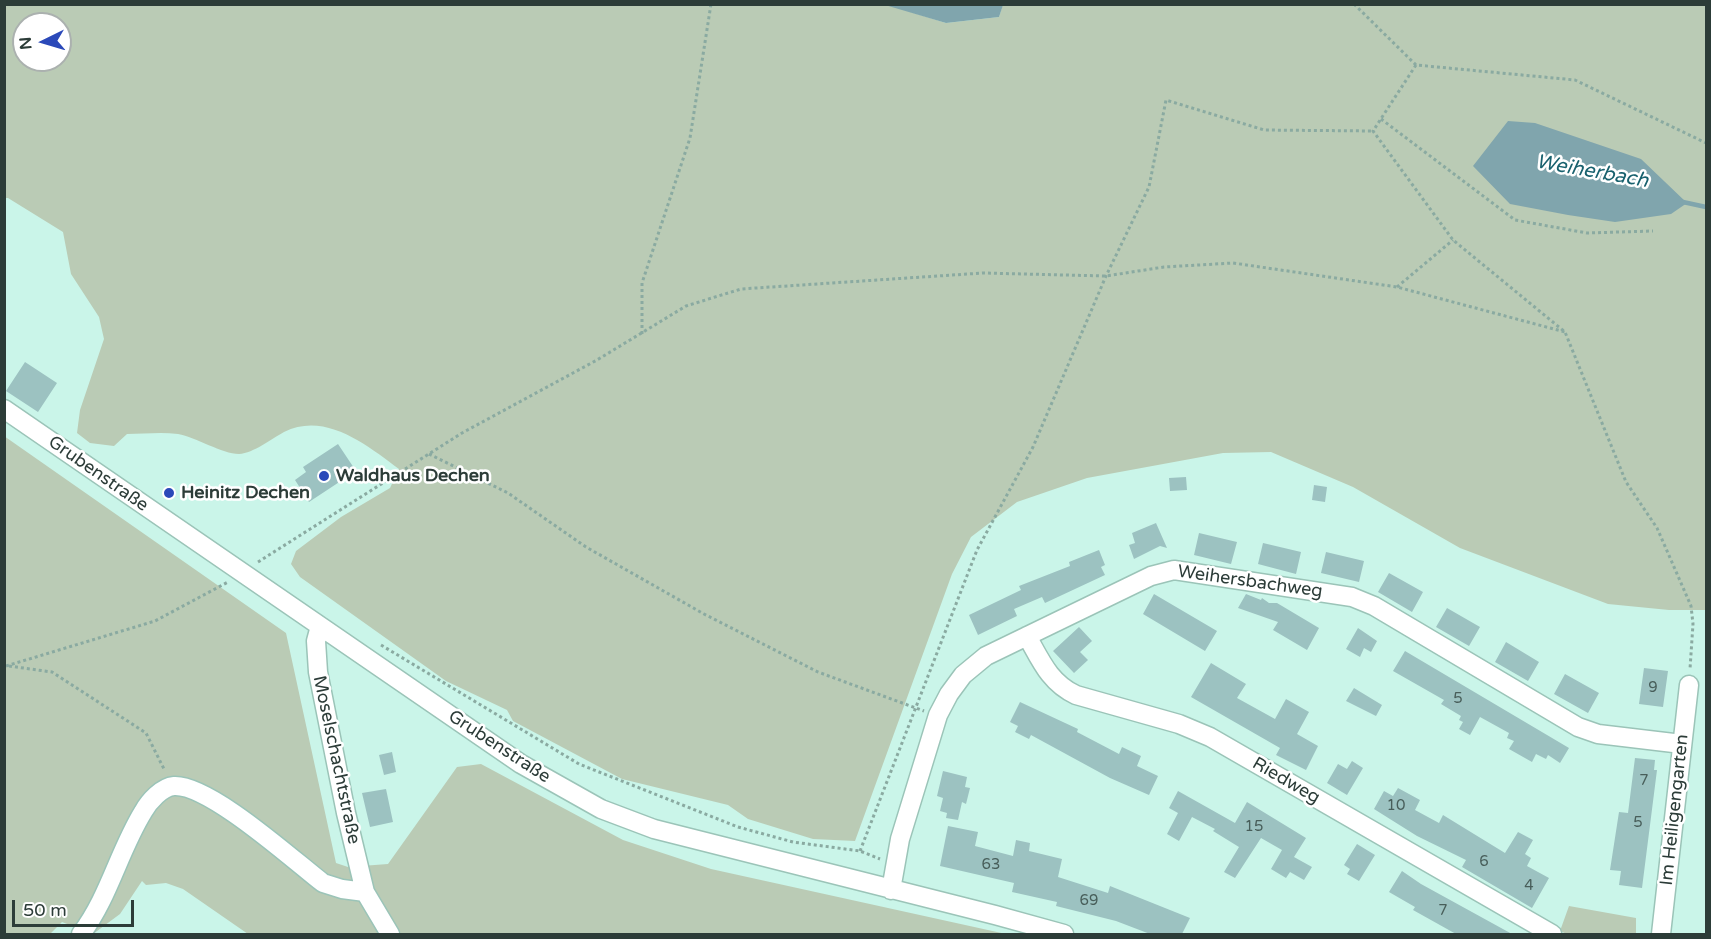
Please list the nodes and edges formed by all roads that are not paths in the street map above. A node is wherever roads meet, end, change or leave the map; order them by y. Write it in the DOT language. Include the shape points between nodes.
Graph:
graph roads {
  1 [pos="4,409"];
  2 [pos="320,626"];
  3 [pos="1026,636"];
  4 [pos="1689,686"];
  5 [pos="1682,744"];
  6 [pos="891,890"];
  7 [pos="365,892"];
  8 [pos="81,934"];
  9 [pos="390,934"];
  10 [pos="1065,934"];
  11 [pos="1552,934"];
  12 [pos="1661,934"];
  1 -- 2 [label="street, Grubenstraße"];
  2 -- 6 [label="street, Grubenstraße" via="521,764 601,809 683,838"];
  2 -- 7 [label="street, Moselschachtstraße" via="316,641 318,672"];
  3 -- 5 [label="street, Weihersbachweg" via="1151,576 1174,570 1352,597 1374,606 1578,727 1598,734"];
  3 -- 6 [label="street, Weihersbachweg" via="986,656 963,675 949,694 938,715 900,838"];
  3 -- 11 [label="street, Riedweg" via="1061,688 1210,737"];
  4 -- 5 [label="street, Im Heiligengarten"];
  5 -- 12 [label="street, Im Heiligengarten"];
  6 -- 10 [label="street, Grubenstraße"];
  7 -- 8 [label="street" via="323,883 218,801 194,788 172,786 159,793 143,811 96,915"];
  7 -- 9 [label="street, Moselschachtstraße"];
}
